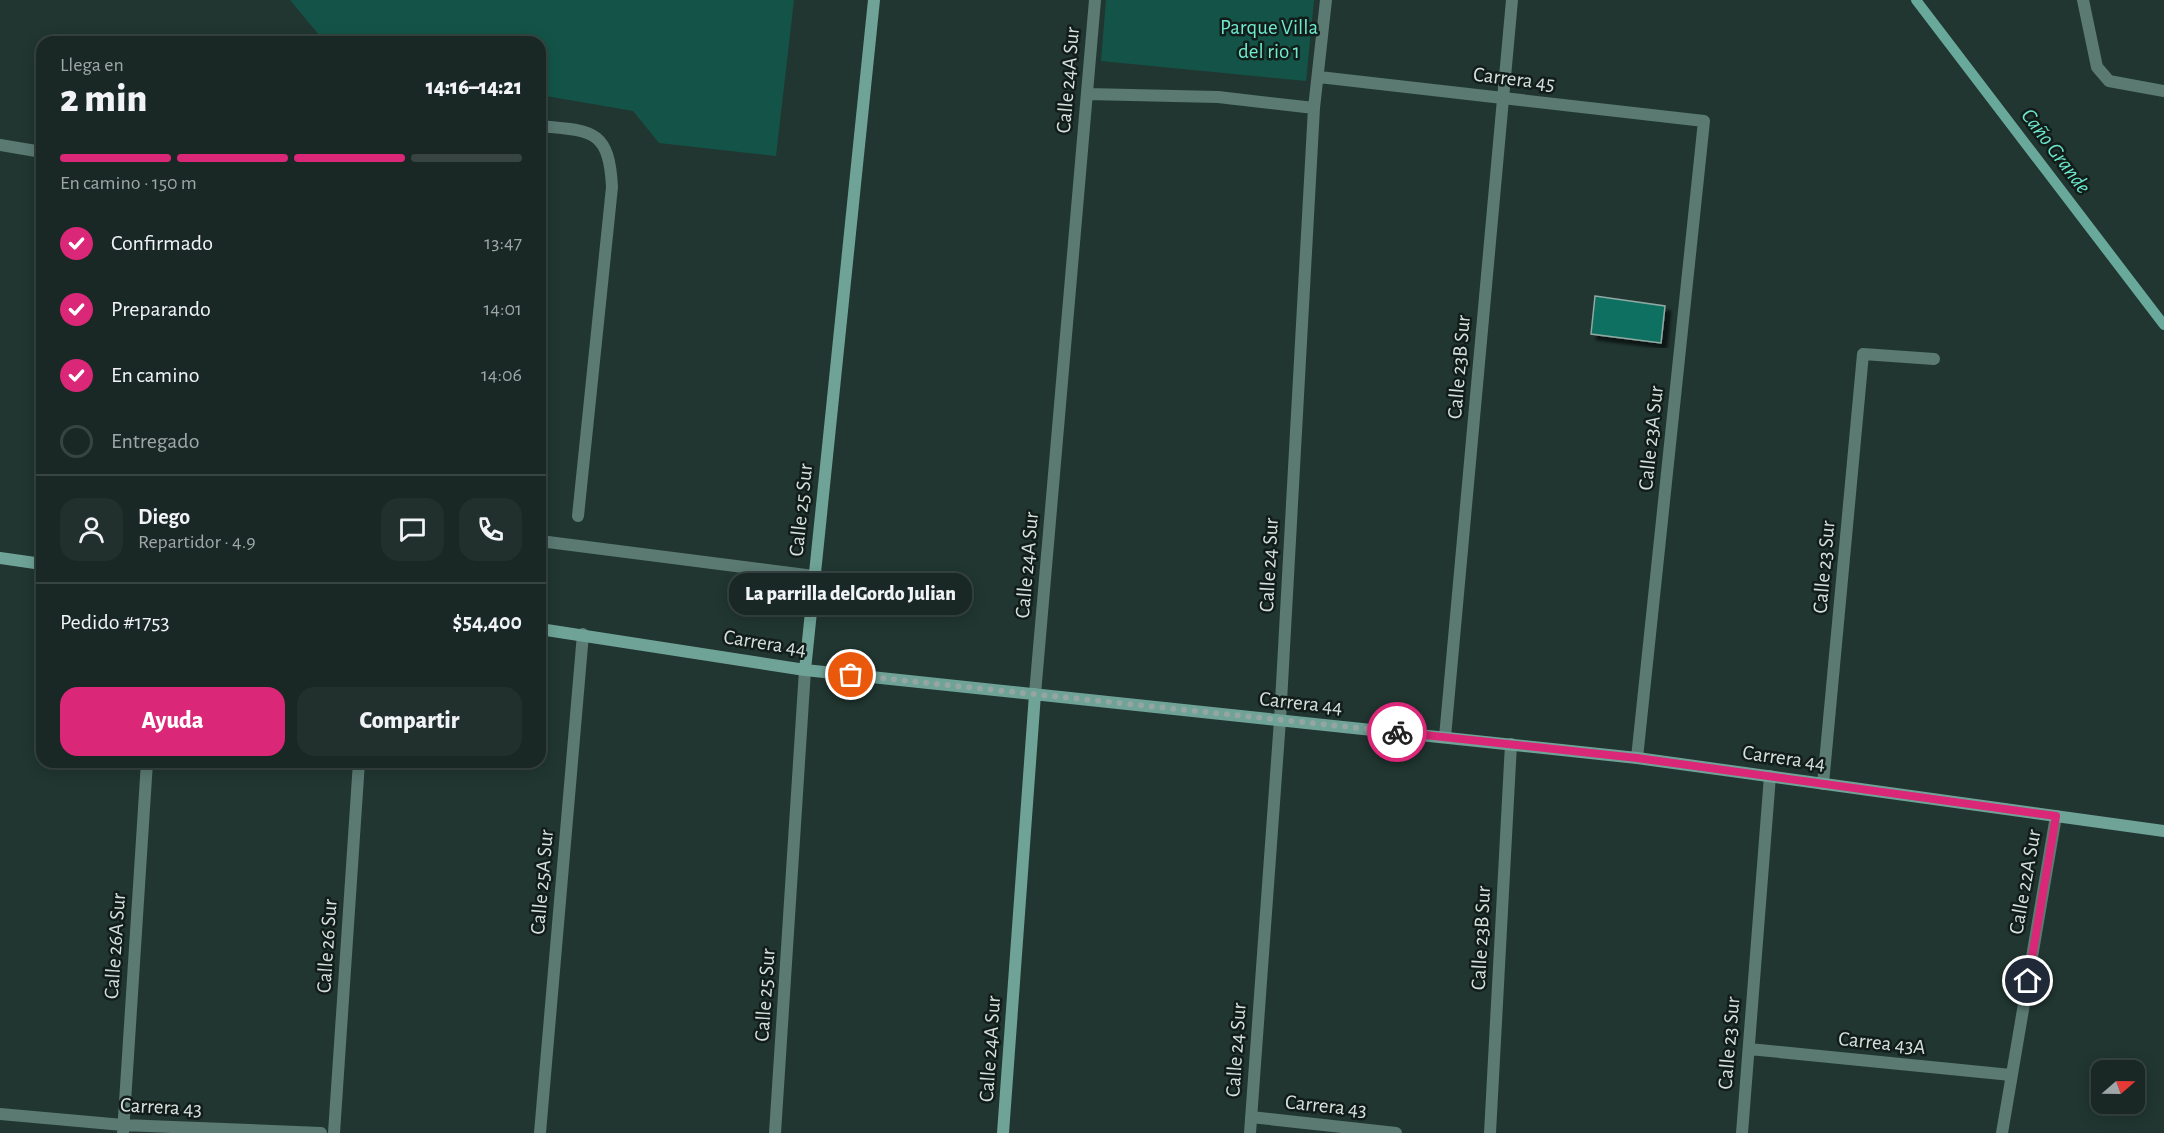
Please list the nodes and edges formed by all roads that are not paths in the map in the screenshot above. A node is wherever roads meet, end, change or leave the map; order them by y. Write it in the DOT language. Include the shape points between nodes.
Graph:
graph roads {
  1 [pos="874,0"];
  2 [pos="1095,0"];
  3 [pos="1326,0"];
  4 [pos="1512,0"];
  5 [pos="2083,0"];
  6 [pos="1319,77"];
  7 [pos="2164,92"];
  8 [pos="1087,94"];
  9 [pos="1503,98"];
  10 [pos="1314,108"];
  11 [pos="1704,121"];
  12 [pos="546,127"];
  13 [pos="0,145"];
  14 [pos="36,151"];
  15 [pos="1934,359"];
  16 [pos="578,516"];
  17 [pos="546,543"];
  18 [pos="0,558"];
  19 [pos="36,563"];
  20 [pos="814,576"];
  21 [pos="546,630"];
  22 [pos="583,634"];
  23 [pos="805,670"];
  24 [pos="1035,694"];
  25 [pos="1280,720"];
  26 [pos="1445,737"];
  27 [pos="1511,744"];
  28 [pos="1637,758"];
  29 [pos="147,768"];
  30 [pos="359,768"];
  31 [pos="1770,776"];
  32 [pos="1823,783"];
  33 [pos="2056,816"];
  34 [pos="2164,831"];
  35 [pos="1749,1049"];
  36 [pos="2011,1075"];
  37 [pos="0,1114"];
  38 [pos="1251,1117"];
  39 [pos="123,1129"];
  40 [pos="321,1133"];
  41 [pos="334,1133"];
  42 [pos="540,1133"];
  43 [pos="775,1133"];
  44 [pos="1003,1133"];
  45 [pos="1250,1133"];
  46 [pos="1396,1133"];
  47 [pos="1490,1133"];
  48 [pos="1742,1133"];
  49 [pos="2002,1133"];
  1 -- 20 [label="street, Calle 25 Sur"];
  2 -- 8 [label="street, Calle 24A Sur"];
  3 -- 6 [label="street, Calle 24 Sur"];
  4 -- 9 [label="street, Calle 23B Sur"];
  5 -- 7 [label="street" via="2097,67 2109,81"];
  6 -- 9 [label="street, Carrera 45"];
  6 -- 10 [label="street, Calle 24 Sur"];
  8 -- 10 [label="street" via="1218,97"];
  8 -- 24 [label="street, Calle 24A Sur"];
  9 -- 11 [label="street, Carrera 45"];
  9 -- 26 [label="street, Calle 23B Sur"];
  10 -- 25 [label="street, Calle 24 Sur"];
  11 -- 28 [label="street, Calle 23A Sur"];
  12 -- 16 [label="street" via="581,130 596,137 607,149 611,167"];
  13 -- 14 [label="street"];
  15 -- 32 [label="street, Calle 23 Sur" via="1863,354"];
  17 -- 20 [label="street"];
  18 -- 19 [label="street"];
  20 -- 23 [label="street, Calle 25 Sur"];
  21 -- 22 [label="street, Carrera 44"];
  22 -- 23 [label="street, Carrera 44"];
  22 -- 42 [label="street, Calle 25A Sur"];
  23 -- 24 [label="street, Carrera 44"];
  23 -- 43 [label="street, Calle 25 Sur"];
  24 -- 25 [label="street, Carrera 44"];
  24 -- 44 [label="street, Calle 24A Sur"];
  25 -- 26 [label="street, Carrera 44"];
  25 -- 38 [label="street, Calle 24 Sur"];
  26 -- 27 [label="street, Carrera 44"];
  27 -- 28 [label="street, Carrera 44"];
  27 -- 47 [label="street, Calle 23B Sur"];
  28 -- 31 [label="street, Carrera 44"];
  29 -- 39 [label="street, Calle 26A Sur"];
  30 -- 41 [label="street, Calle 26 Sur"];
  31 -- 32 [label="street, Carrera 44"];
  31 -- 35 [label="street, Calle 23 Sur"];
  32 -- 33 [label="street, Carrera 44"];
  33 -- 34 [label="street, Carrera 44"];
  33 -- 36 [label="street, Calle 22A Sur"];
  35 -- 36 [label="street, Carrea 43A"];
  35 -- 48 [label="street, Calle 23 Sur"];
  36 -- 49 [label="street, Calle 22A Sur"];
  37 -- 39 [label="street, Carrera 43"];
  38 -- 45 [label="street, Calle 24 Sur"];
  38 -- 46 [label="street, Carrera 43"];
  39 -- 40 [label="street, Carrera 43"];
}
